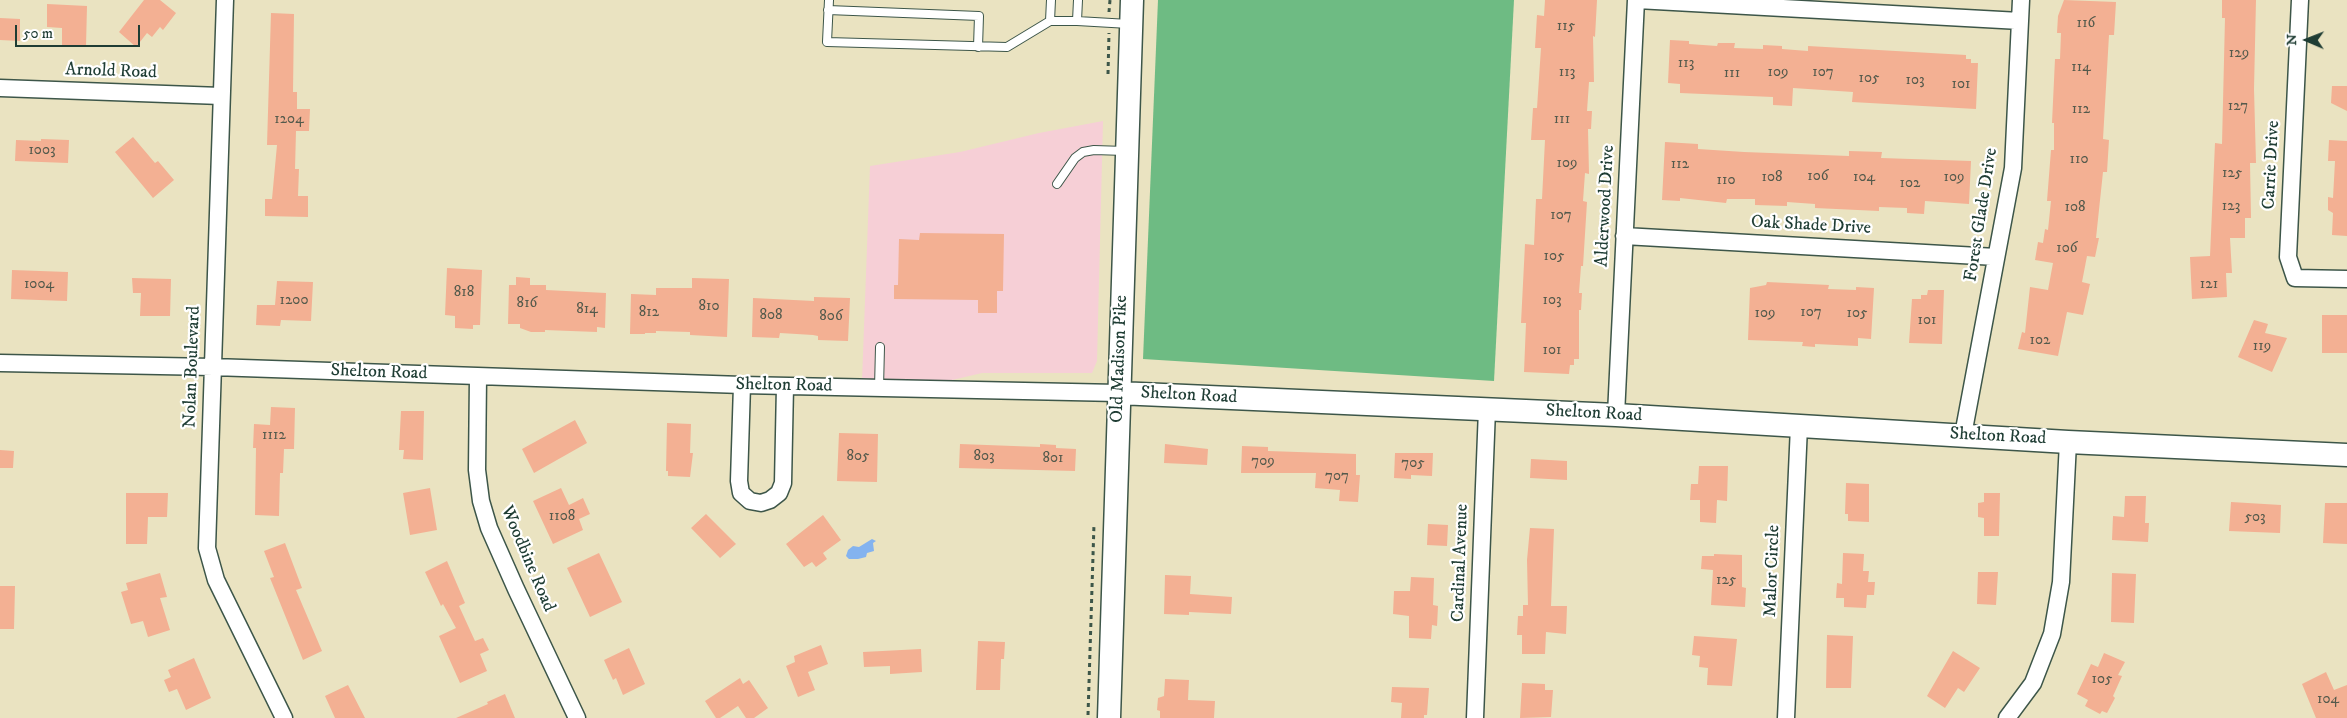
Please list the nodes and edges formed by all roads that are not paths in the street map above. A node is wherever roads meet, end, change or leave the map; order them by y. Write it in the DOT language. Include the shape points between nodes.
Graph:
graph roads {
  1 [pos="225,0"];
  2 [pos="829,0"];
  3 [pos="1051,0"];
  4 [pos="1078,0"];
  5 [pos="1132,0"];
  6 [pos="1636,0"];
  7 [pos="2021,0"];
  8 [pos="2300,0"];
  9 [pos="828,10"];
  10 [pos="1050,21"];
  11 [pos="1078,21"];
  12 [pos="2020,21"];
  13 [pos="1131,24"];
  14 [pos="978,47"];
  15 [pos="0,88"];
  16 [pos="221,96"];
  17 [pos="1127,151"];
  18 [pos="1057,184"];
  19 [pos="1624,236"];
  20 [pos="1996,257"];
  21 [pos="2347,279"];
  22 [pos="880,347"];
  23 [pos="0,362"];
  24 [pos="212,367"];
  25 [pos="478,376"];
  26 [pos="742,385"];
  27 [pos="786,386"];
  28 [pos="879,388"];
  29 [pos="1118,393"];
  30 [pos="1487,409"];
  31 [pos="1616,414"];
  32 [pos="1799,426"];
  33 [pos="1963,435"];
  34 [pos="2068,442"];
  35 [pos="2347,455"];
  36 [pos="284,718"];
  37 [pos="577,718"];
  38 [pos="1110,718"];
  39 [pos="1475,718"];
  40 [pos="1786,718"];
  41 [pos="2007,718"];
  1 -- 16 [label="street, Nolan Boulevard"];
  2 -- 9 [label="lane"];
  3 -- 10 [label="lane"];
  4 -- 11 [label="lane"];
  5 -- 13 [label="street, Old Madison Pike"];
  6 -- 12 [label="street"];
  6 -- 19 [label="street, Alderwood Drive"];
  7 -- 12 [label="street, Forest Glade Drive"];
  8 -- 21 [label="street, Carrie Drive" via="2288,257 2294,278"];
  9 -- 14 [label="lane" via="979,16"];
  9 -- 14 [label="lane" via="827,42"];
  10 -- 11 [label="lane"];
  10 -- 14 [label="lane" via="1007,47"];
  11 -- 13 [label="lane"];
  12 -- 20 [label="street, Forest Glade Drive" via="2013,168"];
  13 -- 17 [label="street, Old Madison Pike"];
  15 -- 16 [label="street, Arnold Road"];
  16 -- 24 [label="street, Nolan Boulevard"];
  17 -- 18 [label="lane" via="1083,152 1074,158"];
  17 -- 29 [label="street, Old Madison Pike"];
  19 -- 20 [label="street, Oak Shade Drive"];
  19 -- 31 [label="street, Alderwood Drive"];
  20 -- 33 [label="street, Forest Glade Drive"];
  22 -- 28 [label="lane"];
  23 -- 24 [label="street, Shelton Road"];
  24 -- 25 [label="street, Shelton Road"];
  24 -- 36 [label="street, Nolan Boulevard" via="207,548 216,580"];
  25 -- 26 [label="street, Shelton Road"];
  25 -- 37 [label="street, Woodbine Road" via="477,470 481,501 512,580"];
  26 -- 27 [label="street, Shelton Road"];
  26 -- 27 [label="street" via="738,481 741,493 750,501 761,503 779,493 783,483"];
  27 -- 28 [label="street, Shelton Road"];
  28 -- 29 [label="street, Shelton Road"];
  29 -- 30 [label="street, Shelton Road"];
  29 -- 38 [label="street, Old Madison Pike"];
  30 -- 31 [label="street, Shelton Road"];
  30 -- 39 [label="street, Cardinal Avenue"];
  31 -- 32 [label="street, Shelton Road"];
  32 -- 33 [label="street, Shelton Road"];
  32 -- 40 [label="street, Malor Circle"];
  33 -- 34 [label="street, Shelton Road"];
  34 -- 35 [label="street, Shelton Road"];
  34 -- 41 [label="street" via="2060,582 2052,634 2033,683"];
}
